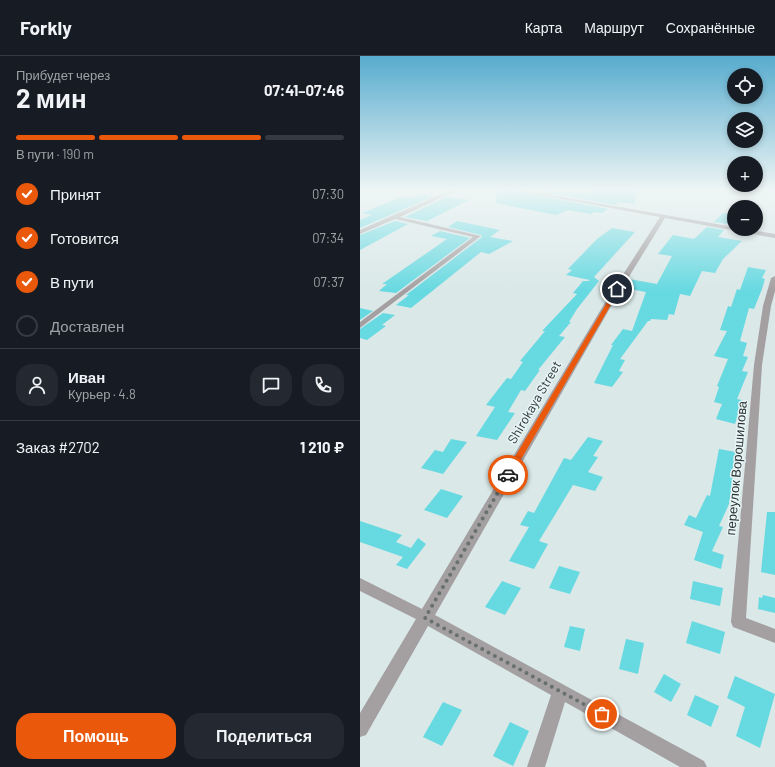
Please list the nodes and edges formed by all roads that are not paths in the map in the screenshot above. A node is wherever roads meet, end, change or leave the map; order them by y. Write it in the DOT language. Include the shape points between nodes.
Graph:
graph roads {
  1 [pos="378,224"];
  2 [pos="426,224"];
  3 [pos="658,224"];
  4 [pos="704,224"];
  5 [pos="727,228"];
  6 [pos="360,232"];
  7 [pos="775,232"];
  8 [pos="763,233"];
  9 [pos="763,234"];
  10 [pos="775,236"];
  11 [pos="775,278"];
  12 [pos="360,326"];
  13 [pos="360,584"];
  14 [pos="425,618"];
  15 [pos="775,636"];
  16 [pos="560,692"];
  17 [pos="360,729"];
  18 [pos="536,767"];
  19 [pos="698,767"];
  1 -- 6 [label="street"];
  2 -- 12 [label="street" via="478,236"];
  3 -- 14 [label="street, Shirokaya Street" via="610,300"];
  4 -- 5 [label="street"];
  7 -- 8 [label="street"];
  9 -- 10 [label="street"];
  11 -- 15 [label="street, переулок Ворошилова" via="766,306 758,364 738,622"];
  13 -- 14 [label="street"];
  14 -- 16 [label="street"];
  14 -- 17 [label="street, Shirokaya Street"];
  16 -- 18 [label="street"];
  16 -- 19 [label="street"];
}
